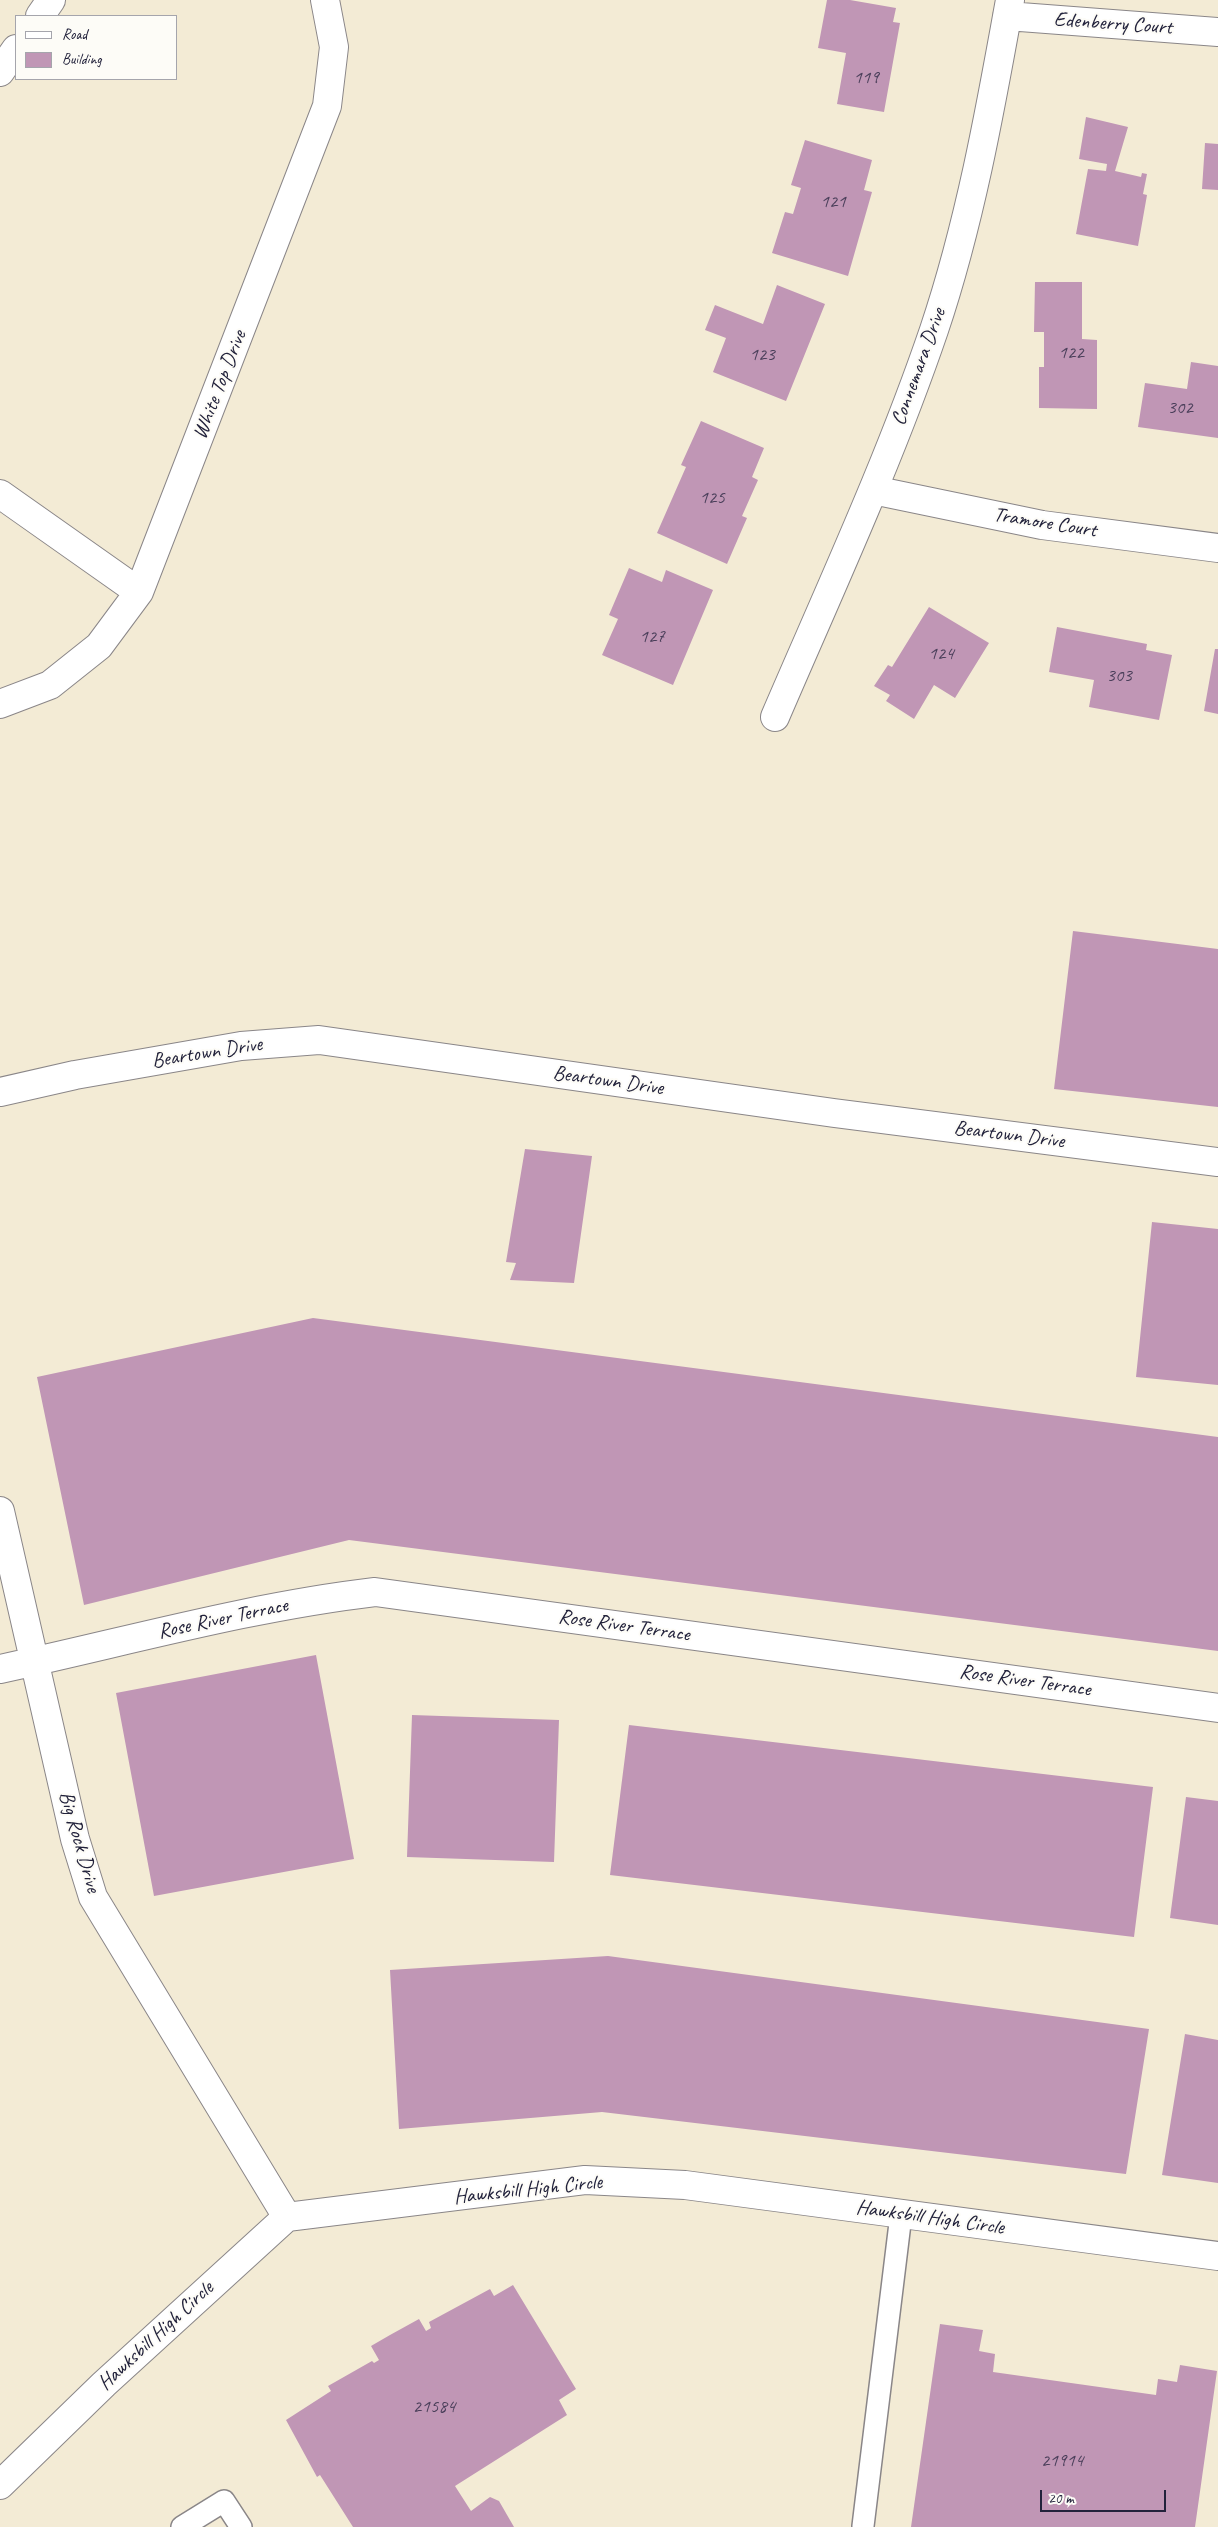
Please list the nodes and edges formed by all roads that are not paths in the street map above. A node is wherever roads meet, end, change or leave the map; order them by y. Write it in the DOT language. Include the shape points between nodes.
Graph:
graph roads {
  1 [pos="51,0"];
  2 [pos="325,0"];
  3 [pos="1008,8"];
  4 [pos="41,15"];
  5 [pos="1218,32"];
  6 [pos="15,50"];
  7 [pos="0,72"];
  8 [pos="873,490"];
  9 [pos="0,494"];
  10 [pos="1218,548"];
  11 [pos="140,592"];
  12 [pos="0,704"];
  13 [pos="774,717"];
  14 [pos="0,1092"];
  15 [pos="1218,1162"];
  16 [pos="0,1511"];
  17 [pos="33,1662"];
  18 [pos="0,1668"];
  19 [pos="1218,1708"];
  20 [pos="901,2215"];
  21 [pos="287,2216"];
  22 [pos="1218,2256"];
  23 [pos="0,2485"];
  24 [pos="863,2526"];
  25 [pos="182,2527"];
  26 [pos="241,2527"];
  1 -- 4 [label="street"];
  2 -- 11 [label="street, White Top Drive" via="334,48 327,106"];
  3 -- 5 [label="street, Edenberry Court"];
  3 -- 8 [label="street, Connemara Drive" via="966,223 934,330"];
  6 -- 7 [label="street"];
  8 -- 10 [label="street, Tramore Court" via="1042,525"];
  8 -- 13 [label="street, Connemara Drive"];
  9 -- 11 [label="street"];
  11 -- 12 [label="street, White Top Drive" via="99,646 50,685"];
  14 -- 15 [label="street, Beartown Drive" via="241,1046 319,1040 834,1113"];
  16 -- 17 [label="street, Big Rock Drive"];
  17 -- 18 [label="street, Rose River Terrace"];
  17 -- 19 [label="street, Rose River Terrace" via="203,1622 318,1599 375,1592"];
  17 -- 21 [label="street, Big Rock Drive" via="74,1839 93,1896"];
  20 -- 21 [label="street, Hawksbill High Circle" via="684,2185 585,2180"];
  20 -- 22 [label="street, Hawksbill High Circle"];
  20 -- 24 [label="lane"];
  21 -- 23 [label="street, Hawksbill High Circle" via="104,2384"];
  25 -- 26 [label="lane" via="224,2501"];
}
